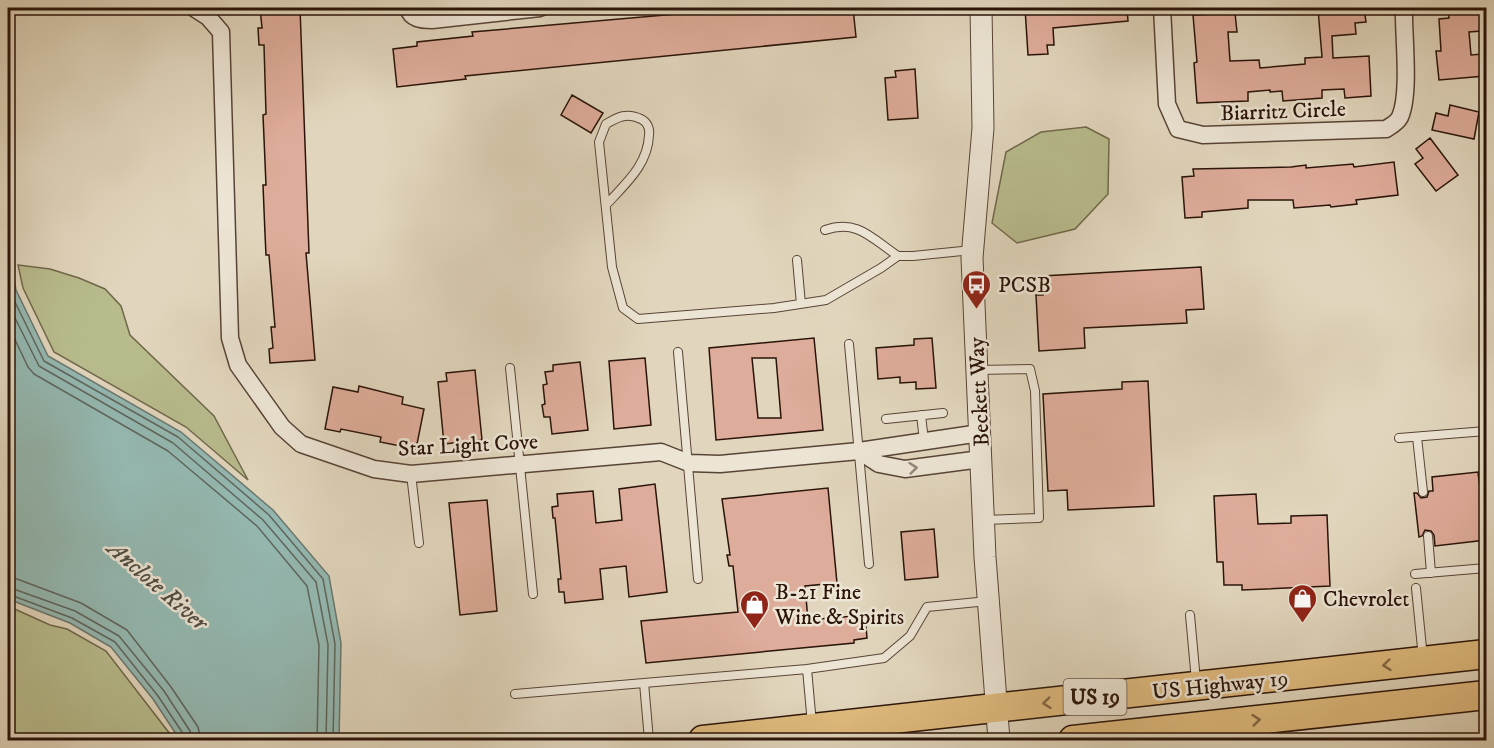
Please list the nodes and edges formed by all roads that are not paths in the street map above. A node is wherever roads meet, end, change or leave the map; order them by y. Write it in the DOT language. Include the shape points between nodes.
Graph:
graph roads {
  1 [pos="194,8"];
  2 [pos="408,8"];
  3 [pos="540,8"];
  4 [pos="981,8"];
  5 [pos="1162,8"];
  6 [pos="1402,8"];
  7 [pos="606,205"];
  8 [pos="825,230"];
  9 [pos="973,250"];
  10 [pos="898,256"];
  11 [pos="797,260"];
  12 [pos="801,304"];
  13 [pos="849,344"];
  14 [pos="678,352"];
  15 [pos="510,368"];
  16 [pos="977,370"];
  17 [pos="943,413"];
  18 [pos="921,416"];
  19 [pos="886,419"];
  20 [pos="1486,431"];
  21 [pos="980,433"];
  22 [pos="1417,437"];
  23 [pos="1399,438"];
  24 [pos="924,441"];
  25 [pos="859,452"];
  26 [pos="981,459"];
  27 [pos="689,463"];
  28 [pos="520,465"];
  29 [pos="411,474"];
  30 [pos="1423,492"];
  31 [pos="984,520"];
  32 [pos="1428,536"];
  33 [pos="419,543"];
  34 [pos="869,564"];
  35 [pos="1486,568"];
  36 [pos="1431,573"];
  37 [pos="1415,574"];
  38 [pos="698,579"];
  39 [pos="1416,588"];
  40 [pos="532,594"];
  41 [pos="989,601"];
  42 [pos="1190,615"];
  43 [pos="1486,654"];
  44 [pos="1424,661"];
  45 [pos="807,669"];
  46 [pos="644,682"];
  47 [pos="1197,686"];
  48 [pos="515,694"];
  49 [pos="1486,694"];
  50 [pos="997,708"];
  51 [pos="812,729"];
  52 [pos="649,741"];
  53 [pos="703,741"];
  54 [pos="999,741"];
  55 [pos="1072,741"];
  1 -- 29 [label="street, Star Light Cove" via="221,32 230,338 238,365 282,427 301,444 374,470"];
  2 -- 3 [label="street" via="419,20"];
  4 -- 9 [label="street, Beckett Way" via="983,128"];
  5 -- 6 [label="street, Biarritz Circle" via="1167,104 1178,129 1203,135 1386,129 1396,123 1405,92"];
  7 -- 7 [label="lane" via="599,142 606,124 621,116 644,120 650,130 649,146 637,172"];
  7 -- 12 [label="lane" via="612,267 623,308 638,319"];
  8 -- 10 [label="lane" via="840,225 856,227"];
  9 -- 10 [label="lane"];
  9 -- 16 [label="street, Beckett Way"];
  10 -- 12 [label="lane" via="826,300"];
  11 -- 12 [label="lane"];
  13 -- 25 [label="lane"];
  14 -- 27 [label="lane"];
  15 -- 28 [label="lane"];
  16 -- 21 [label="street, Beckett Way"];
  16 -- 31 [label="lane" via="1030,369 1035,391 1039,519"];
  17 -- 18 [label="lane"];
  18 -- 19 [label="lane"];
  18 -- 24 [label="lane"];
  20 -- 22 [label="lane"];
  21 -- 24 [label="street, Star Light Cove"];
  21 -- 26 [label="street, Beckett Way"];
  22 -- 23 [label="lane"];
  22 -- 30 [label="lane"];
  24 -- 25 [label="street, Star Light Cove"];
  25 -- 26 [label="street, one-way" via="879,464 905,470"];
  25 -- 27 [label="street, Star Light Cove"];
  25 -- 34 [label="lane"];
  26 -- 31 [label="street, Beckett Way"];
  27 -- 28 [label="street, Star Light Cove" via="661,452"];
  27 -- 38 [label="lane"];
  28 -- 29 [label="street, Star Light Cove"];
  28 -- 40 [label="lane"];
  29 -- 33 [label="lane"];
  31 -- 41 [label="street, Beckett Way"];
  32 -- 36 [label="lane"];
  35 -- 36 [label="lane"];
  36 -- 37 [label="lane"];
  39 -- 44 [label="lane"];
  41 -- 45 [label="lane" via="927,607 910,636 884,658"];
  41 -- 50 [label="street, Beckett Way"];
  42 -- 47 [label="lane"];
  43 -- 44 [label="highway, US Highway 19 / US 19"];
  44 -- 47 [label="highway, US Highway 19 / US 19, one-way"];
  45 -- 46 [label="lane"];
  45 -- 51 [label="lane"];
  46 -- 48 [label="lane"];
  46 -- 52 [label="lane"];
  47 -- 50 [label="highway, US Highway 19 / US 19, one-way"];
  55 -- 49 [label="highway, US Highway 19 / US 19, one-way"];
  50 -- 51 [label="highway, US Highway 19 / US 19"];
  50 -- 54 [label="street, Beckett Way"];
  51 -- 53 [label="highway, US Highway 19 / US 19"];
}
